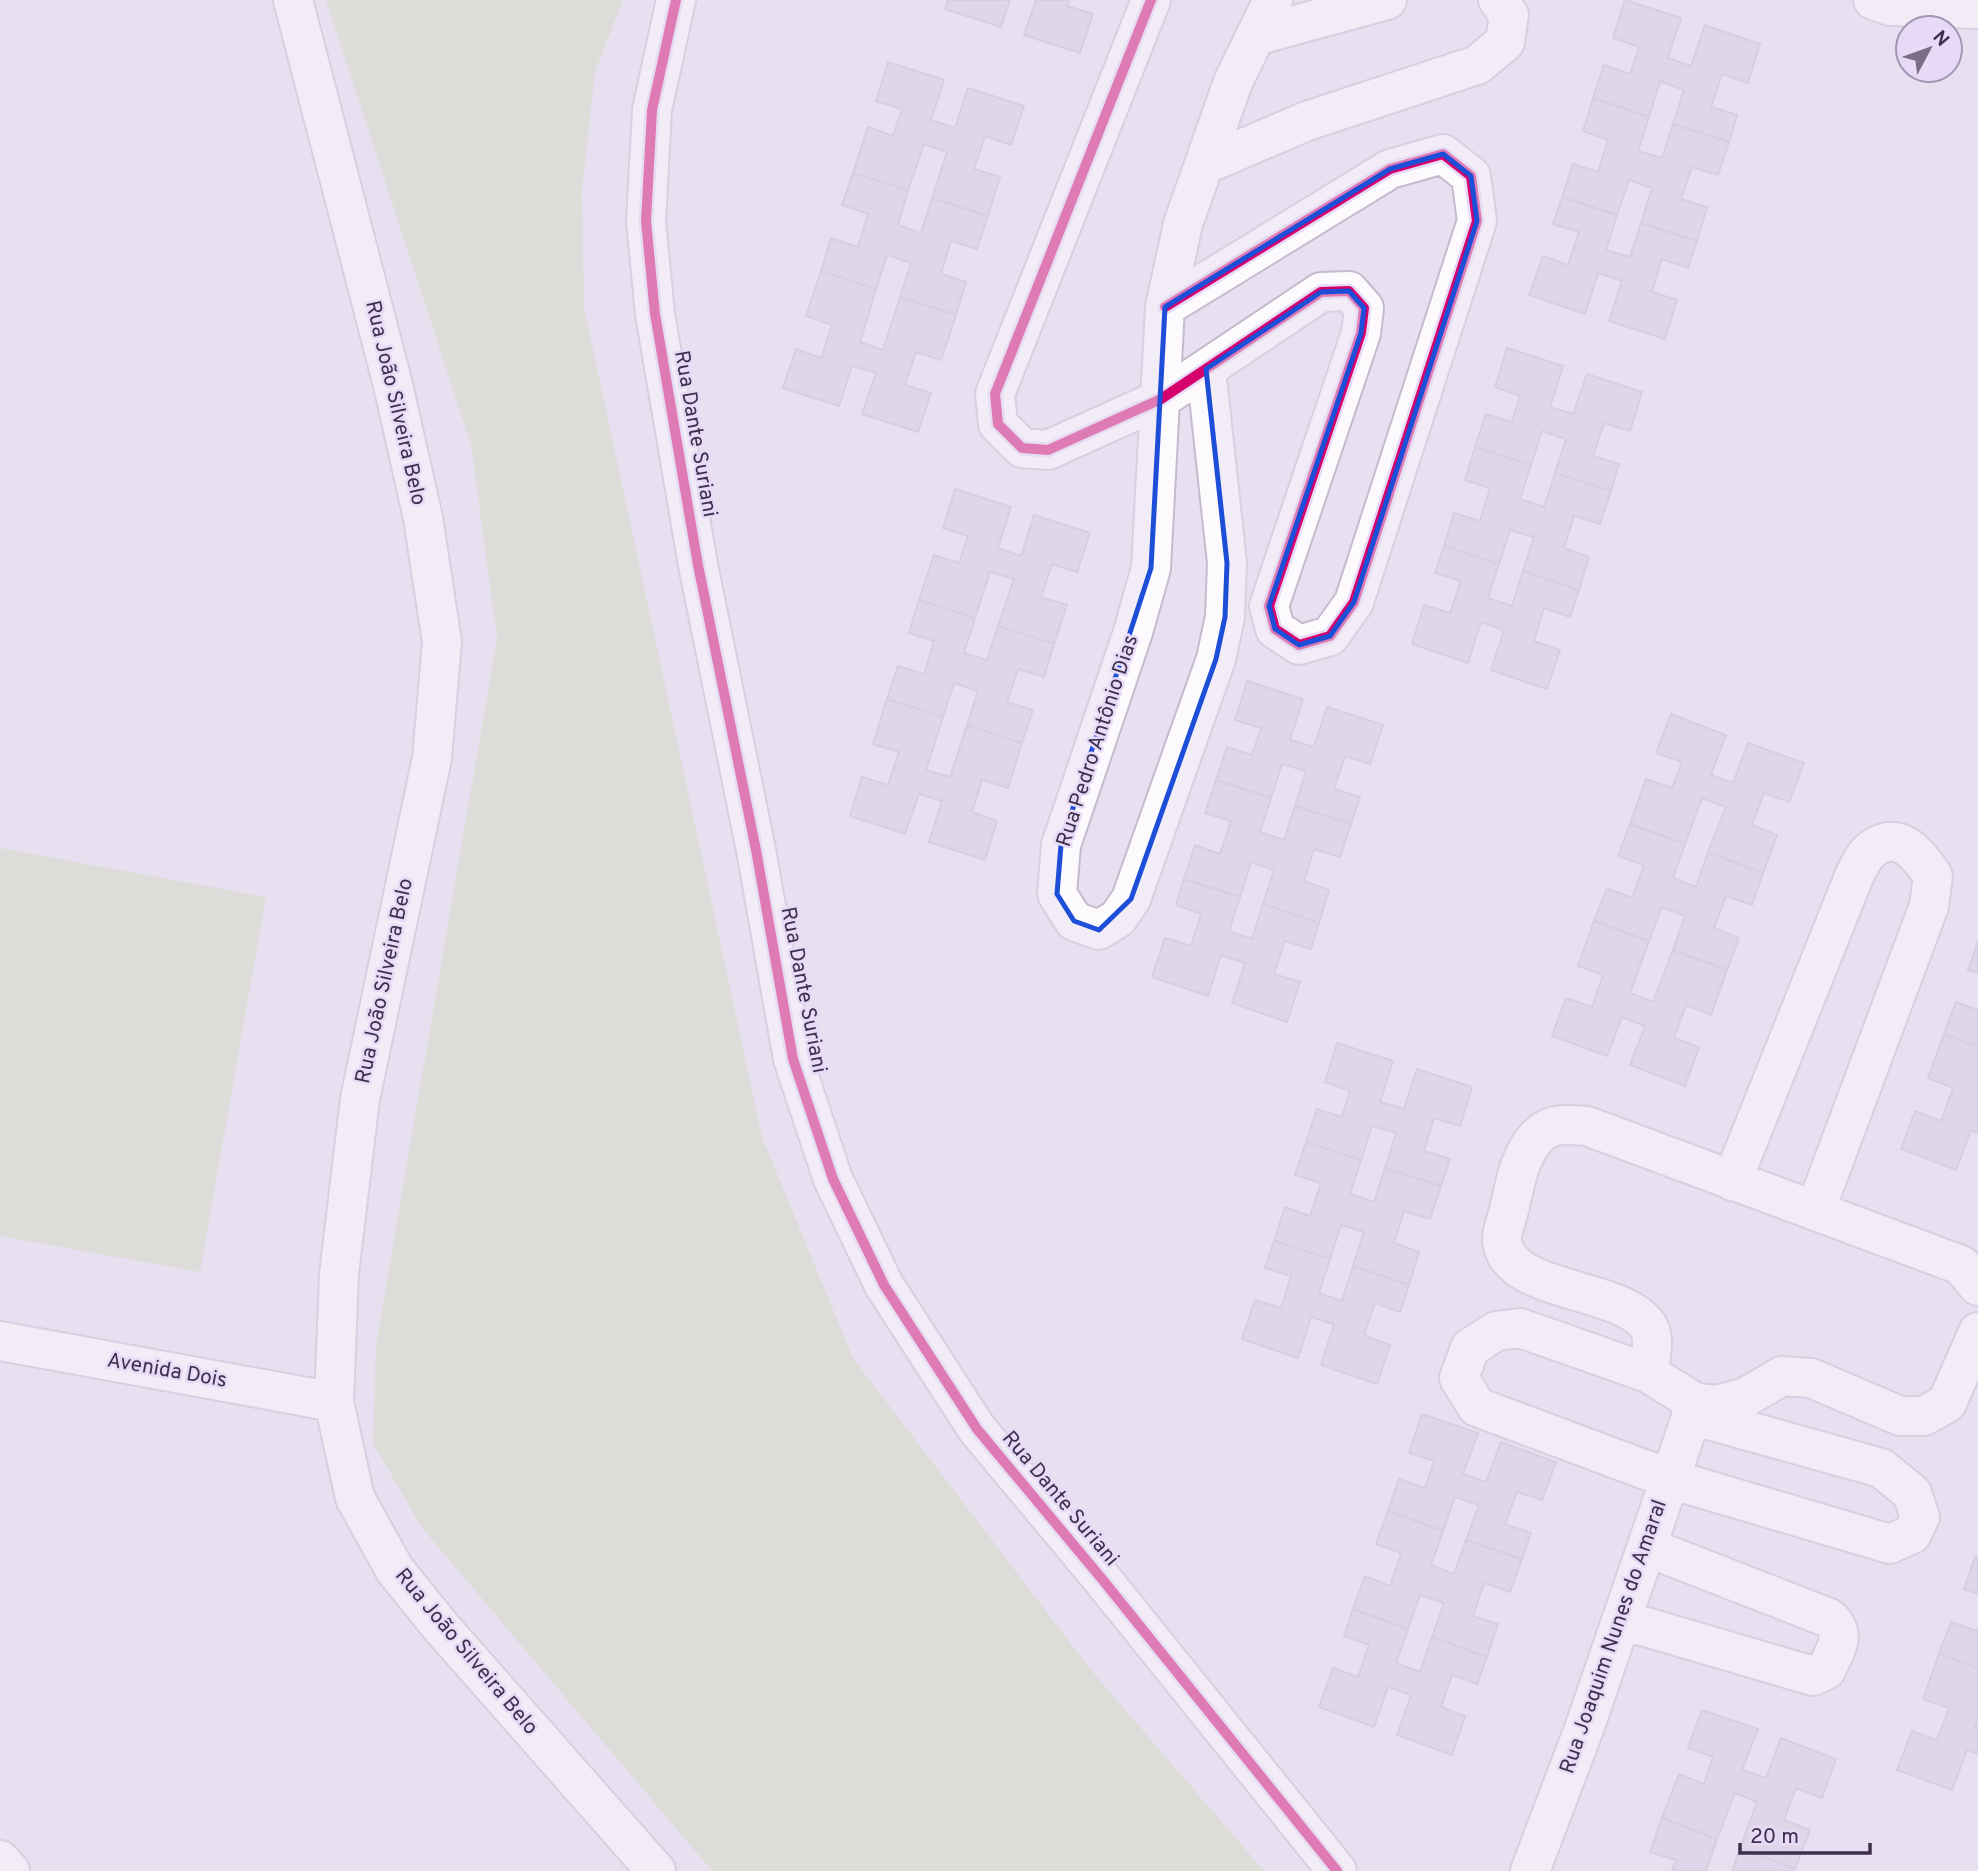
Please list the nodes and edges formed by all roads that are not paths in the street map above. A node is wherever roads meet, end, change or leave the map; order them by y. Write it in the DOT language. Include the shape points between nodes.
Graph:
graph roads {
  1 [pos="293,0"];
  2 [pos="676,0"];
  3 [pos="1151,0"];
  4 [pos="1273,0"];
  5 [pos="1387,0"];
  6 [pos="1498,0"];
  7 [pos="1873,0"];
  8 [pos="1978,9"];
  9 [pos="1255,36"];
  10 [pos="1204,165"];
  11 [pos="1165,307"];
  12 [pos="1206,369"];
  13 [pos="1161,399"];
  14 [pos="1732,1181"];
  15 [pos="1815,1211"];
  16 [pos="1978,1286"];
  17 [pos="1978,1332"];
  18 [pos="0,1340"];
  19 [pos="1648,1373"];
  20 [pos="334,1402"];
  21 [pos="1693,1409"];
  22 [pos="1670,1479"];
  23 [pos="1647,1547"];
  24 [pos="1622,1620"];
  25 [pos="0,1860"];
  26 [pos="10,1871"];
  27 [pos="656,1871"];
  28 [pos="1337,1871"];
  29 [pos="1530,1871"];
  1 -- 20 [label="street, Rua João Silveira Belo" via="393,385 423,518 442,642 432,758 360,1099 339,1274"];
  2 -- 28 [label="street, Rua Dante Suriani" via="652,110 646,221 655,314 793,1059 833,1180 884,1285 976,1429"];
  3 -- 13 [label="street" via="995,394 998,424 1022,448 1048,450"];
  4 -- 9 [label="street, Rua Pedro Antônio Dias"];
  5 -- 9 [label="street"];
  6 -- 10 [label="street" via="1508,15 1505,42 1477,65 1307,121"];
  7 -- 8 [label="street" via="1890,6"];
  9 -- 10 [label="street, Rua Pedro Antônio Dias" via="1233,82"];
  10 -- 11 [label="street, Rua Pedro Antônio Dias" via="1183,224"];
  11 -- 12 [label="street" via="1390,169 1443,154 1471,176 1477,221 1354,602 1330,636 1299,645 1275,629 1269,606 1361,333 1364,307 1349,291 1321,292"];
  11 -- 13 [label="street, Rua Pedro Antônio Dias"];
  12 -- 13 [label="street"];
  12 -- 13 [label="street, Rua Pedro Antônio Dias" via="1227,563 1216,659 1131,899 1118,918 1099,930 1074,921 1056,894 1061,845 1151,568"];
  14 -- 15 [label="street"];
  14 -- 15 [label="street" via="1855,874 1871,850 1892,842 1915,849 1933,876 1928,906"];
  14 -- 19 [label="street" via="1587,1126 1555,1124 1535,1138 1521,1162 1502,1241 1513,1265 1540,1279 1635,1311 1650,1328"];
  15 -- 16 [label="street" via="1961,1265"];
  17 -- 21 [label="street" via="1947,1402 1924,1416 1900,1416 1811,1378 1782,1376 1746,1397"];
  18 -- 20 [label="street, Avenida Dois"];
  19 -- 21 [label="street"];
  19 -- 22 [label="street" via="1520,1328 1496,1331 1470,1348 1459,1378 1478,1407"];
  20 -- 27 [label="street, Rua João Silveira Belo" via="355,1498 395,1570"];
  21 -- 22 [label="street, Rua Joaquim Nunes do Amaral"];
  21 -- 22 [label="street" via="1881,1468 1912,1493 1920,1517 1912,1534 1890,1544"];
  22 -- 23 [label="street, Rua Joaquim Nunes do Amaral"];
  23 -- 24 [label="street, Rua Joaquim Nunes do Amaral"];
  23 -- 24 [label="street" via="1829,1618 1838,1625 1841,1637 1826,1670 1813,1676"];
  24 -- 29 [label="street, Rua Joaquim Nunes do Amaral"];
  25 -- 26 [label="street"];
}
